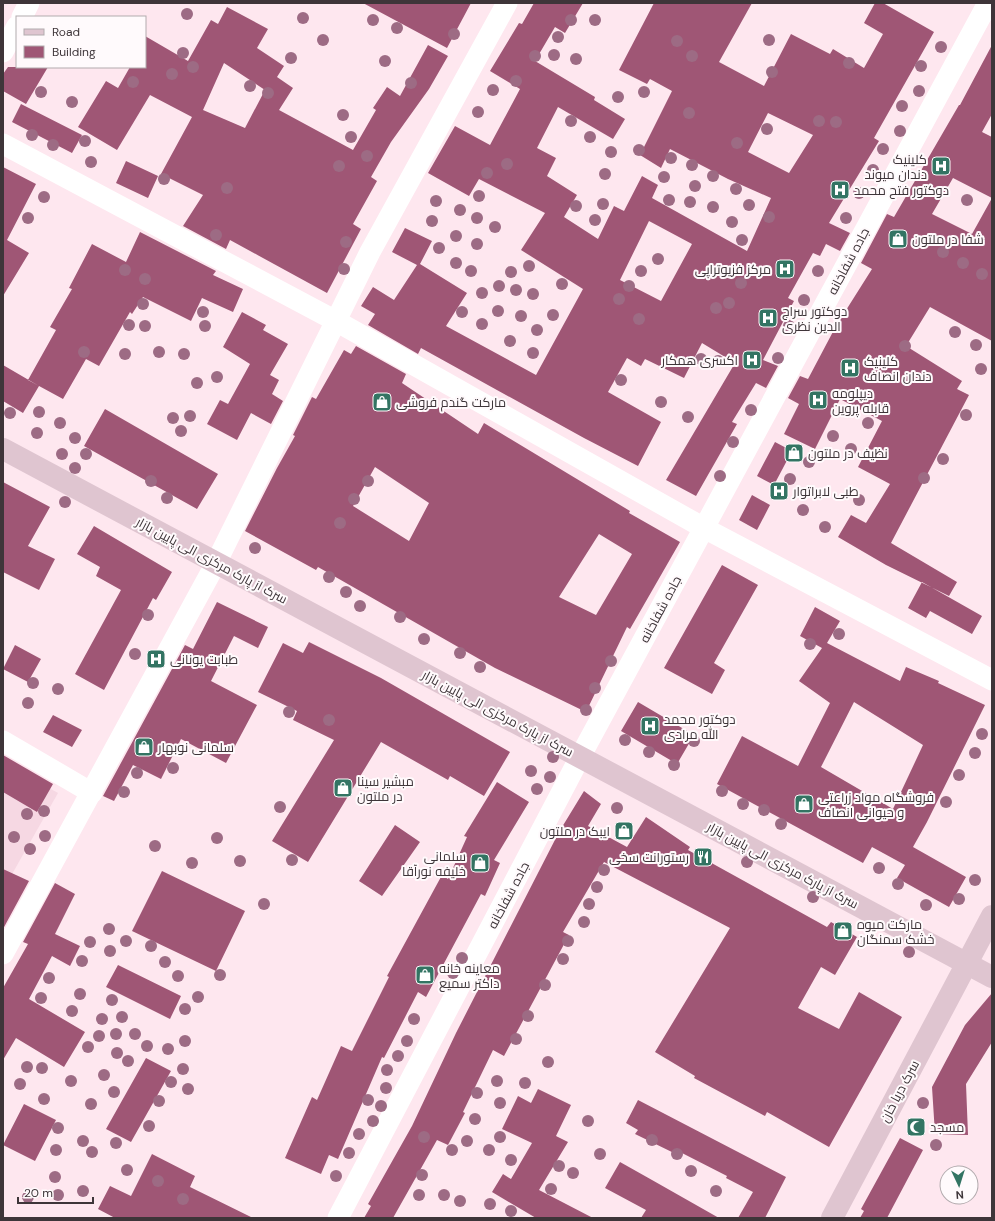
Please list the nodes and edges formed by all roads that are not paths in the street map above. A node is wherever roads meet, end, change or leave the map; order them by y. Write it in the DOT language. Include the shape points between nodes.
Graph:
graph roads {
  1 [pos="29,3"];
  2 [pos="507,3"];
  3 [pos="988,3"];
  4 [pos="22,16"];
  5 [pos="16,28"];
  6 [pos="3,52"];
  7 [pos="3,144"];
  8 [pos="336,321"];
  9 [pos="3,449"];
  10 [pos="704,528"];
  11 [pos="216,563"];
  12 [pos="992,680"];
  13 [pos="3,741"];
  14 [pos="580,757"];
  15 [pos="92,793"];
  16 [pos="992,916"];
  17 [pos="3,954"];
  18 [pos="967,963"];
  19 [pos="992,977"];
  20 [pos="338,1218"];
  21 [pos="832,1218"];
  1 -- 4 [label="street"];
  2 -- 8 [label="street" via="370,252"];
  3 -- 10 [label="street, جاده شفاخانه"];
  5 -- 6 [label="street"];
  7 -- 8 [label="street"];
  8 -- 10 [label="street"];
  8 -- 11 [label="street"];
  9 -- 11 [label="main road, سرک از پارک مرکزی الی پایین بازار"];
  10 -- 12 [label="street"];
  10 -- 14 [label="street, جاده شفاخانه"];
  11 -- 14 [label="main road, سرک از پارک مرکزی الی پایین بازار"];
  11 -- 15 [label="street"];
  13 -- 15 [label="street"];
  14 -- 18 [label="main road, سرک از پارک مرکزی الی پایین بازار"];
  14 -- 20 [label="street, جاده شفاخانه"];
  15 -- 17 [label="street"];
  16 -- 18 [label="main road, سرک دریا خان"];
  18 -- 19 [label="main road, سرک از پارک مرکزی الی پایین بازار"];
  18 -- 21 [label="main road, سرک دریا خان"];
}
